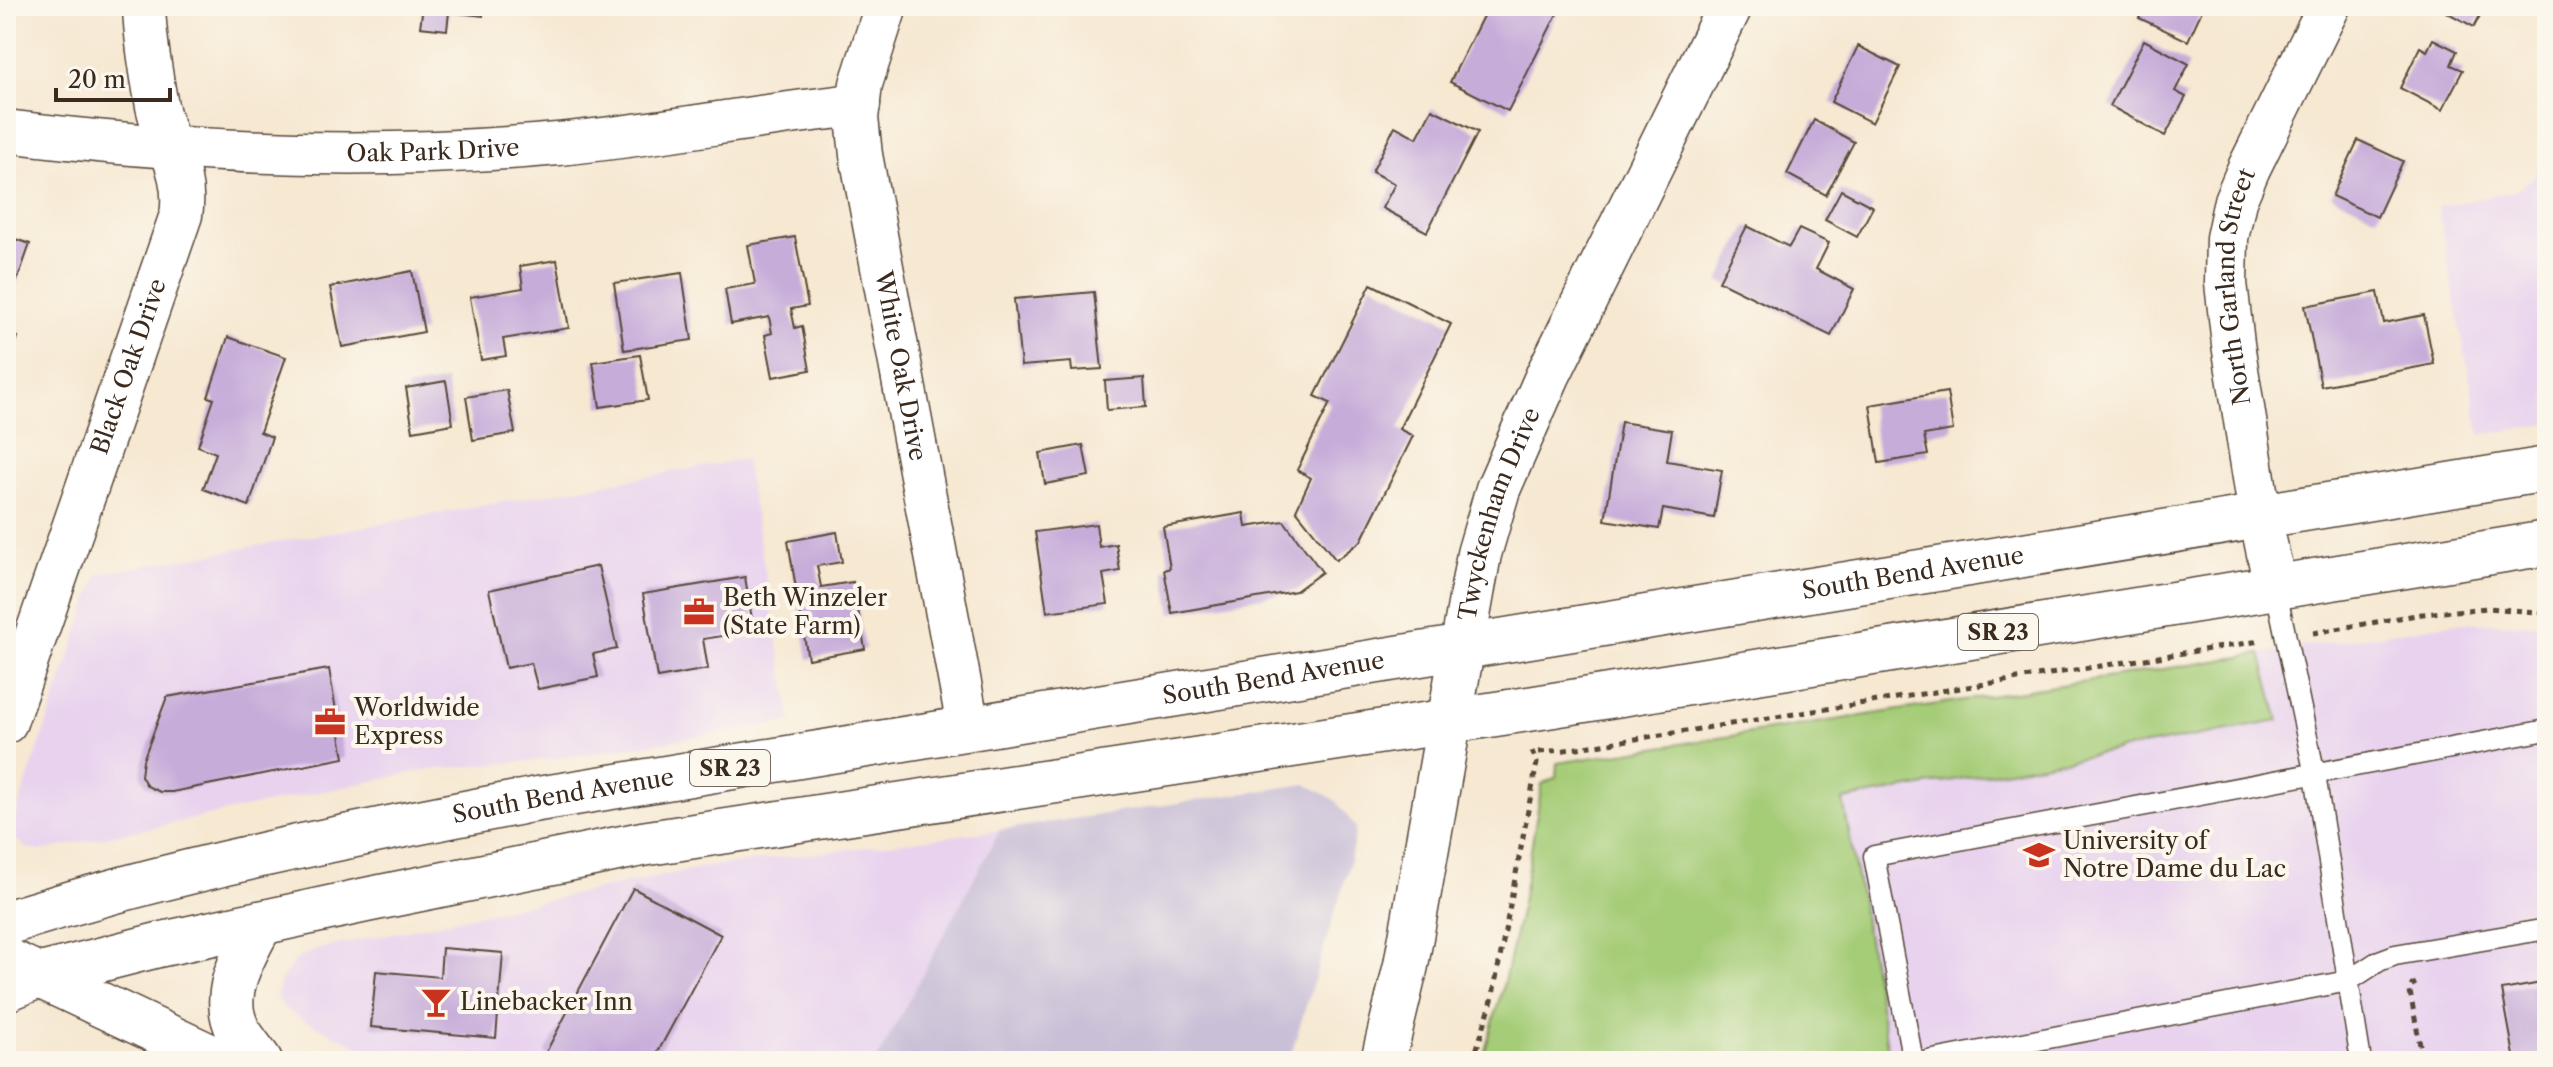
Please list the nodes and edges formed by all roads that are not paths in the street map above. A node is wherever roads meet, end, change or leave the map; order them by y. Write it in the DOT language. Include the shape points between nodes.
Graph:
graph roads {
  1 [pos="144,6"];
  2 [pos="886,6"];
  3 [pos="1730,6"];
  4 [pos="2329,6"];
  5 [pos="859,105"];
  6 [pos="6,131"];
  7 [pos="172,147"];
  8 [pos="2547,469"];
  9 [pos="2260,516"];
  10 [pos="2547,543"];
  11 [pos="2275,586"];
  12 [pos="1461,647"];
  13 [pos="1449,719"];
  14 [pos="6,722"];
  15 [pos="968,726"];
  16 [pos="2547,730"];
  17 [pos="2315,775"];
  18 [pos="6,923"];
  19 [pos="261,923"];
  20 [pos="2547,929"];
  21 [pos="18,975"];
  22 [pos="2348,981"];
  23 [pos="220,1061"];
  24 [pos="260,1061"];
  25 [pos="1383,1061"];
  26 [pos="1913,1061"];
  27 [pos="1928,1061"];
  28 [pos="2361,1061"];
  1 -- 7 [label="street, Black Oak Drive" via="158,106"];
  2 -- 5 [label="street, White Oak Drive"];
  3 -- 12 [label="main road, Twyckenham Drive" via="1556,358 1498,489"];
  4 -- 9 [label="street, North Garland Street" via="2249,168 2227,238 2233,344"];
  5 -- 7 [label="street, Oak Park Drive" via="558,144 417,153"];
  5 -- 15 [label="street, White Oak Drive" via="861,155"];
  6 -- 7 [label="street, Oak Park Drive"];
  7 -- 14 [label="street, Black Oak Drive" via="183,188 181,215"];
  8 -- 9 [label="main road, South Bend Avenue / SR 23"];
  9 -- 11 [label="street, North Garland Street"];
  9 -- 12 [label="main road, South Bend Avenue / SR 23"];
  10 -- 11 [label="main road, SR 23"];
  11 -- 13 [label="main road, SR 23"];
  11 -- 17 [label="lane"];
  12 -- 13 [label="main road, Twyckenham Drive"];
  12 -- 15 [label="main road, South Bend Avenue / SR 23"];
  13 -- 19 [label="main road, SR 23" via="642,844"];
  13 -- 25 [label="main road, Twyckenham Drive" via="1406,965"];
  15 -- 18 [label="main road, South Bend Avenue / SR 23" via="389,828 164,878"];
  16 -- 17 [label="lane"];
  17 -- 22 [label="lane"];
  17 -- 26 [label="lane" via="1874,856"];
  19 -- 21 [label="main road, SR 23"];
  19 -- 24 [label="main road" via="230,993 237,1027"];
  20 -- 22 [label="lane" via="2395,955"];
  21 -- 23 [label="main road"];
  22 -- 27 [label="lane"];
  22 -- 28 [label="lane"];
}
